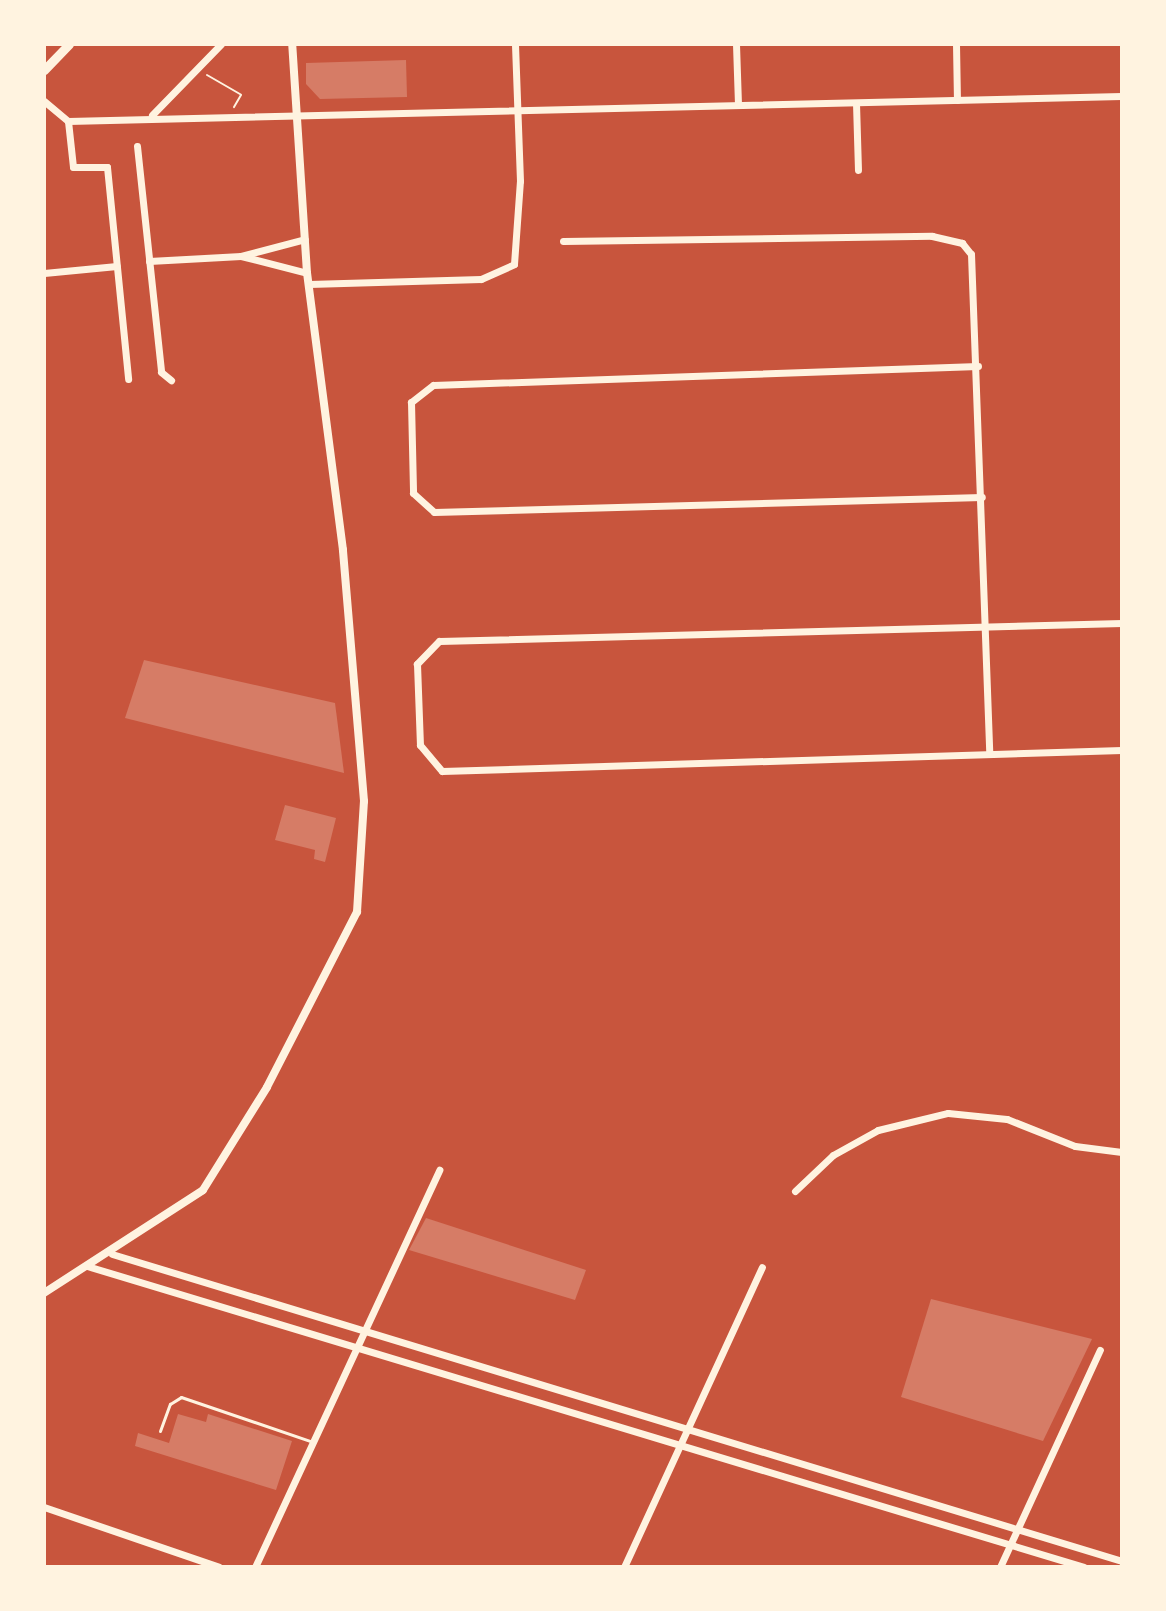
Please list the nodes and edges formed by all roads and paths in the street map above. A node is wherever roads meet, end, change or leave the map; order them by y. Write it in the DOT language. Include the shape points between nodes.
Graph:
graph roads {
  1 [pos="69,44"];
  2 [pos="221,44"];
  3 [pos="292,44"];
  4 [pos="515,44"];
  5 [pos="736,44"];
  6 [pos="956,44"];
  7 [pos="44,70"];
  8 [pos="206,75"];
  9 [pos="1122,96"];
  10 [pos="957,100"];
  11 [pos="44,101"];
  12 [pos="856,103"];
  13 [pos="738,105"];
  14 [pos="234,107"];
  15 [pos="518,111"];
  16 [pos="295,114"];
  17 [pos="152,115"];
  18 [pos="68,121"];
  19 [pos="137,146"];
  20 [pos="858,170"];
  21 [pos="305,239"];
  22 [pos="563,241"];
  23 [pos="241,256"];
  24 [pos="149,261"];
  25 [pos="117,266"];
  26 [pos="44,273"];
  27 [pos="307,273"];
  28 [pos="309,284"];
  29 [pos="978,366"];
  30 [pos="128,379"];
  31 [pos="171,380"];
  32 [pos="982,497"];
  33 [pos="1122,623"];
  34 [pos="984,627"];
  35 [pos="1122,750"];
  36 [pos="989,753"];
  37 [pos="1122,1152"];
  38 [pos="439,1170"];
  39 [pos="795,1191"];
  40 [pos="112,1254"];
  41 [pos="87,1266"];
  42 [pos="762,1267"];
  43 [pos="44,1293"];
  44 [pos="365,1330"];
  45 [pos="359,1344"];
  46 [pos="1100,1350"];
  47 [pos="685,1428"];
  48 [pos="160,1431"];
  49 [pos="314,1443"];
  50 [pos="678,1444"];
  51 [pos="44,1507"];
  52 [pos="1018,1529"];
  53 [pos="1011,1545"];
  54 [pos="1122,1561"];
  55 [pos="219,1567"];
  56 [pos="255,1567"];
  57 [pos="624,1567"];
  58 [pos="1000,1567"];
  59 [pos="1084,1567"];
  1 -- 7 [label="main road"];
  2 -- 17 [label="street"];
  3 -- 16 [label="street"];
  4 -- 15 [label="street"];
  5 -- 13 [label="street"];
  6 -- 10 [label="street"];
  8 -- 14 [label="path" via="241,95"];
  9 -- 10 [label="street"];
  10 -- 12 [label="street"];
  11 -- 18 [label="street"];
  12 -- 13 [label="street"];
  12 -- 20 [label="street"];
  13 -- 15 [label="street"];
  15 -- 16 [label="street"];
  15 -- 28 [label="street" via="519,248 503,274"];
  16 -- 17 [label="street"];
  16 -- 21 [label="street"];
  17 -- 18 [label="street"];
  18 -- 25 [label="street" via="73,167 107,167"];
  19 -- 24 [label="street"];
  21 -- 23 [label="street"];
  21 -- 27 [label="street"];
  22 -- 29 [label="street" via="947,237 971,254"];
  23 -- 24 [label="street"];
  23 -- 27 [label="street"];
  24 -- 31 [label="street" via="161,372"];
  25 -- 26 [label="street"];
  25 -- 30 [label="street"];
  27 -- 28 [label="street"];
  28 -- 40 [label="street" via="343,550 364,801 357,912 267,1087 203,1190"];
  29 -- 32 [label="street"];
  29 -- 32 [label="street" via="433,385 411,402 416,500 434,512"];
  32 -- 34 [label="street"];
  33 -- 34 [label="street"];
  34 -- 36 [label="street"];
  34 -- 36 [label="street" via="439,641 417,664 424,756 442,771"];
  35 -- 36 [label="street"];
  37 -- 39 [label="street" via="1075,1146 1007,1119 948,1113 878,1130 833,1155"];
  38 -- 44 [label="street"];
  40 -- 41 [label="street"];
  40 -- 44 [label="street"];
  41 -- 43 [label="street"];
  41 -- 45 [label="street"];
  42 -- 47 [label="street"];
  44 -- 45 [label="street"];
  44 -- 47 [label="street"];
  45 -- 49 [label="street"];
  45 -- 50 [label="street"];
  46 -- 52 [label="street"];
  47 -- 50 [label="street"];
  47 -- 52 [label="street"];
  48 -- 49 [label="lane" via="170,1404 181,1397"];
  49 -- 56 [label="street"];
  50 -- 53 [label="street"];
  50 -- 57 [label="street"];
  51 -- 55 [label="street"];
  52 -- 53 [label="street"];
  52 -- 54 [label="street"];
  53 -- 58 [label="street"];
  53 -- 59 [label="street"];
}
